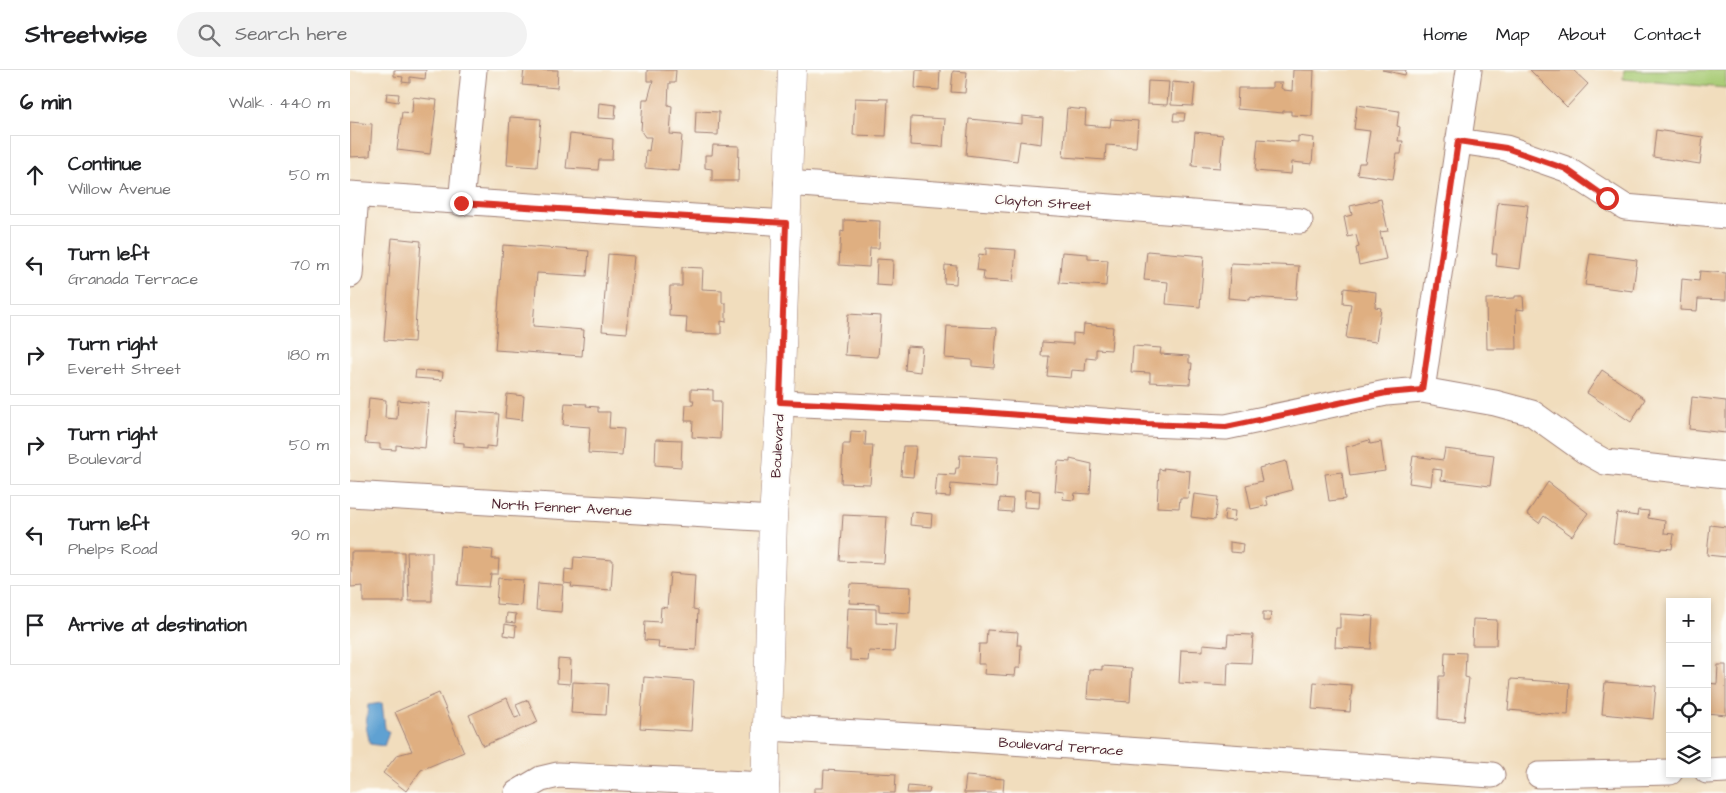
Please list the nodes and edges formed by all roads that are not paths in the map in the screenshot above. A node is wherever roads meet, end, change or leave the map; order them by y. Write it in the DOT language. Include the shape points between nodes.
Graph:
graph roads {
  1 [pos="474,70"];
  2 [pos="792,70"];
  3 [pos="1469,70"];
  4 [pos="1458,141"];
  5 [pos="787,183"];
  6 [pos="353,195"];
  7 [pos="461,203"];
  8 [pos="1726,216"];
  9 [pos="1300,220"];
  10 [pos="786,223"];
  11 [pos="350,275"];
  12 [pos="1422,390"];
  13 [pos="780,402"];
  14 [pos="1726,475"];
  15 [pos="350,494"];
  16 [pos="773,519"];
  17 [pos="768,728"];
  18 [pos="1726,770"];
  19 [pos="1711,771"];
  20 [pos="1666,772"];
  21 [pos="1492,775"];
  22 [pos="1539,775"];
  23 [pos="765,789"];
  24 [pos="518,793"];
  1 -- 7 [label="street"];
  2 -- 5 [label="street, Boulevard"];
  3 -- 4 [label="street"];
  4 -- 8 [label="street" via="1506,148 1566,169 1625,208"];
  4 -- 12 [label="street"];
  5 -- 9 [label="street, Clayton Street"];
  5 -- 10 [label="street, Boulevard"];
  6 -- 7 [label="street"];
  6 -- 11 [label="street"];
  7 -- 10 [label="street"];
  10 -- 13 [label="street, Boulevard"];
  12 -- 13 [label="street" via="1386,393 1226,427"];
  12 -- 14 [label="street" via="1496,402 1532,413 1606,462"];
  13 -- 16 [label="street, Boulevard"];
  15 -- 16 [label="street, North Fenner Avenue"];
  16 -- 17 [label="street, Boulevard"];
  17 -- 21 [label="street, Boulevard Terrace"];
  17 -- 23 [label="street, Boulevard"];
  18 -- 19 [label="street"];
  20 -- 22 [label="street"];
  23 -- 24 [label="street" via="558,775 541,779"];
}
